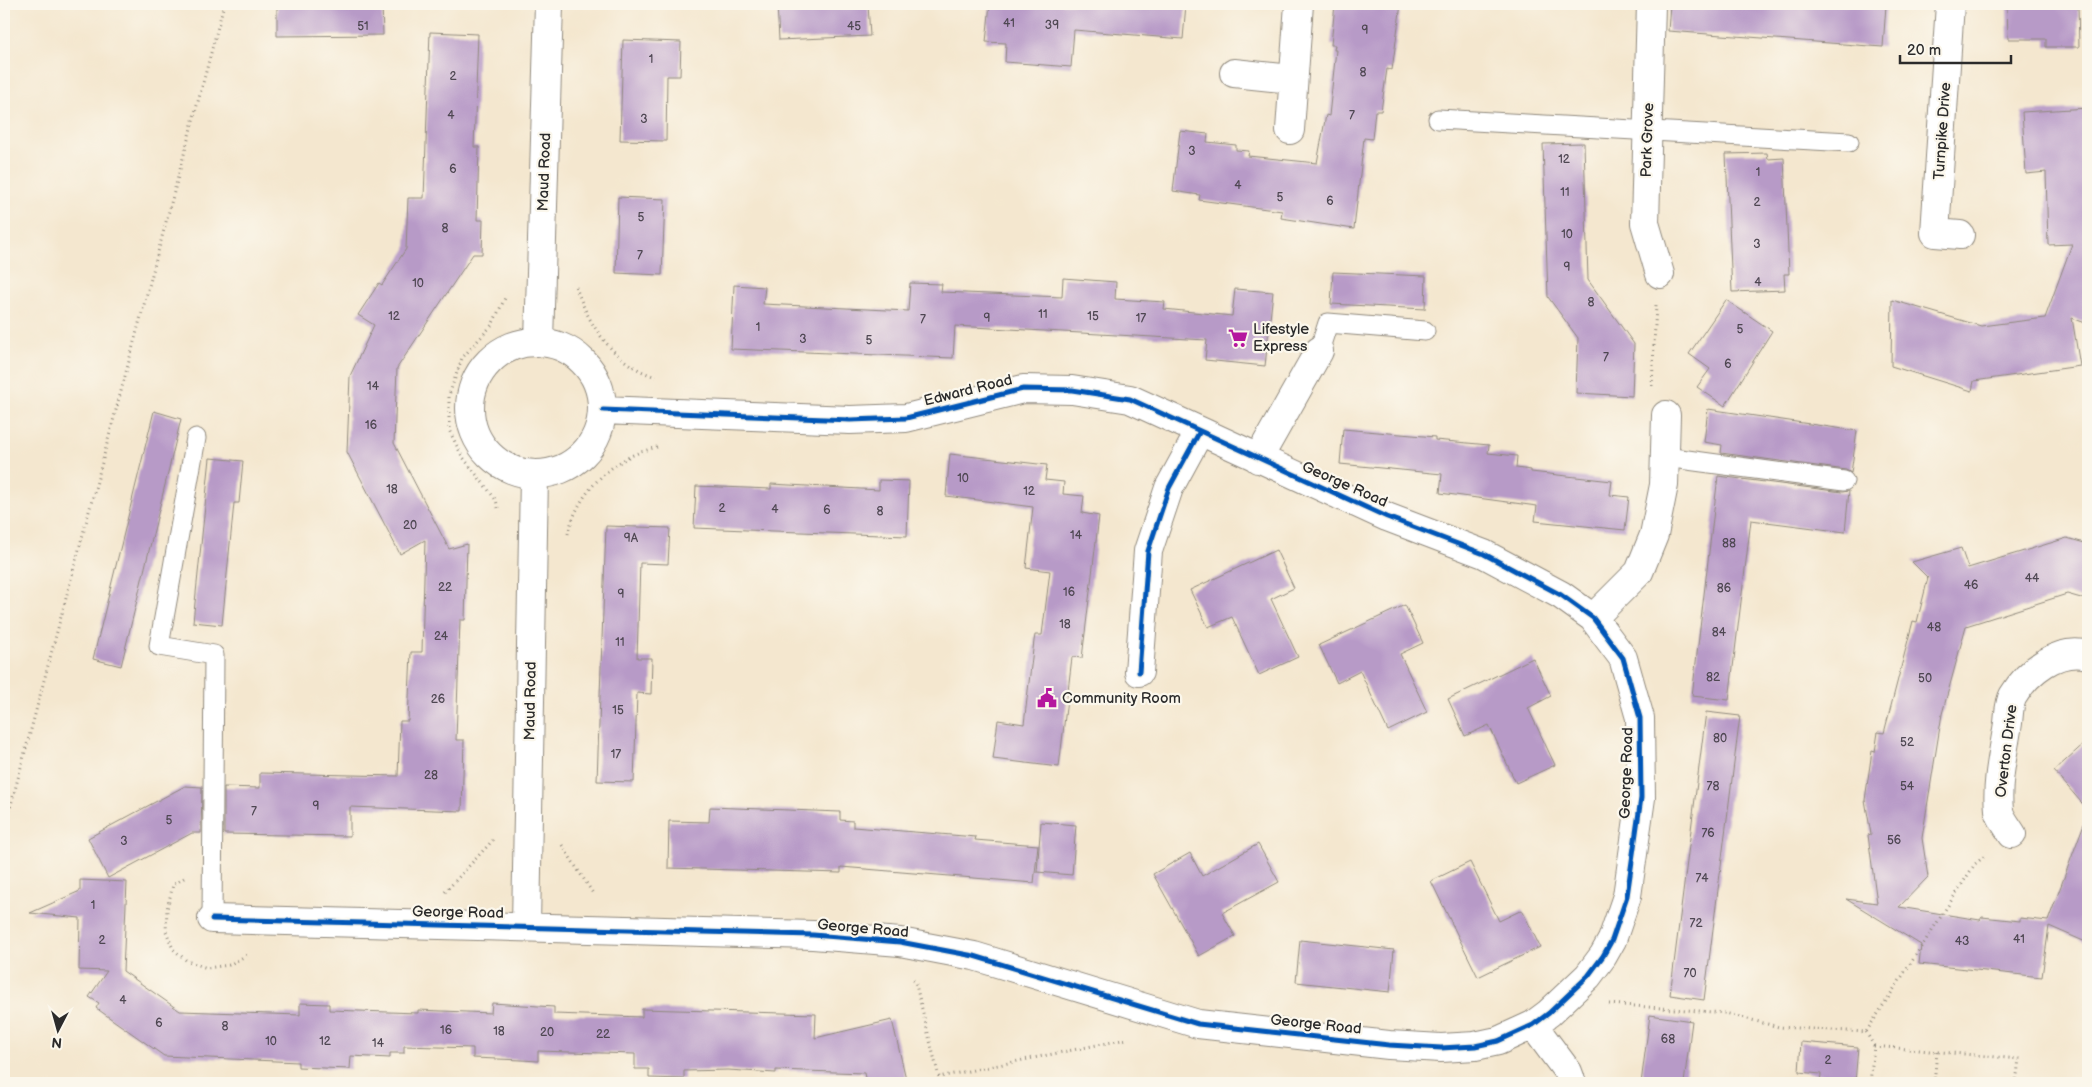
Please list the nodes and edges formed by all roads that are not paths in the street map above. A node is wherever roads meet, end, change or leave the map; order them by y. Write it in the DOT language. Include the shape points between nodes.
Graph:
graph roads {
  1 [pos="549,4"];
  2 [pos="1299,4"];
  3 [pos="1651,4"];
  4 [pos="1950,4"];
  5 [pos="1234,73"];
  6 [pos="1292,79"];
  7 [pos="1438,119"];
  8 [pos="1290,130"];
  9 [pos="1647,131"];
  10 [pos="1849,142"];
  11 [pos="1960,235"];
  12 [pos="1660,274"];
  13 [pos="1425,331"];
  14 [pos="539,341"];
  15 [pos="1318,351"];
  16 [pos="603,410"];
  17 [pos="1666,415"];
  18 [pos="1200,431"];
  19 [pos="196,438"];
  20 [pos="1665,457"];
  21 [pos="1258,459"];
  22 [pos="534,476"];
  23 [pos="1844,481"];
  24 [pos="1593,618"];
  25 [pos="2088,655"];
  26 [pos="1139,672"];
  27 [pos="2012,834"];
  28 [pos="212,919"];
  29 [pos="526,926"];
  30 [pos="1533,1025"];
  31 [pos="1572,1083"];
  1 -- 14 [label="street, Maud Road"];
  2 -- 6 [label="street"];
  3 -- 9 [label="street, Park Grove"];
  4 -- 11 [label="street, Turnpike Drive" via="1935,233"];
  5 -- 6 [label="street"];
  6 -- 8 [label="street"];
  7 -- 9 [label="lane"];
  9 -- 10 [label="lane"];
  9 -- 12 [label="street, Park Grove" via="1645,223"];
  13 -- 15 [label="lane" via="1328,323"];
  14 -- 16 [label="street" via="564,348 585,363 599,384"];
  14 -- 22 [label="street" via="510,346 485,364 470,391 469,421 482,449 505,469"];
  15 -- 21 [label="street"];
  16 -- 18 [label="street, Edward Road" via="850,420 906,418 1023,390 1072,390 1130,400"];
  16 -- 22 [label="street" via="594,443 568,468"];
  17 -- 20 [label="street"];
  18 -- 21 [label="street, George Road"];
  18 -- 26 [label="street" via="1169,488 1148,551"];
  19 -- 28 [label="lane" via="159,646 214,655"];
  20 -- 23 [label="lane"];
  20 -- 24 [label="street" via="1664,485 1654,535 1639,572"];
  21 -- 24 [label="street, George Road" via="1387,517 1484,554 1562,595"];
  22 -- 29 [label="street, Maud Road"];
  24 -- 30 [label="street, George Road" via="1623,658 1640,718 1641,798 1627,896 1603,956 1588,976"];
  25 -- 27 [label="street, Overton Drive" via="2061,656 2042,664 2012,698 1999,785 2000,812"];
  28 -- 29 [label="street, George Road"];
  29 -- 30 [label="street, George Road" via="814,935 900,942 974,956 1198,1024 1389,1044 1441,1048 1475,1046 1498,1041"];
  30 -- 31 [label="street" via="1568,1072"];
}
